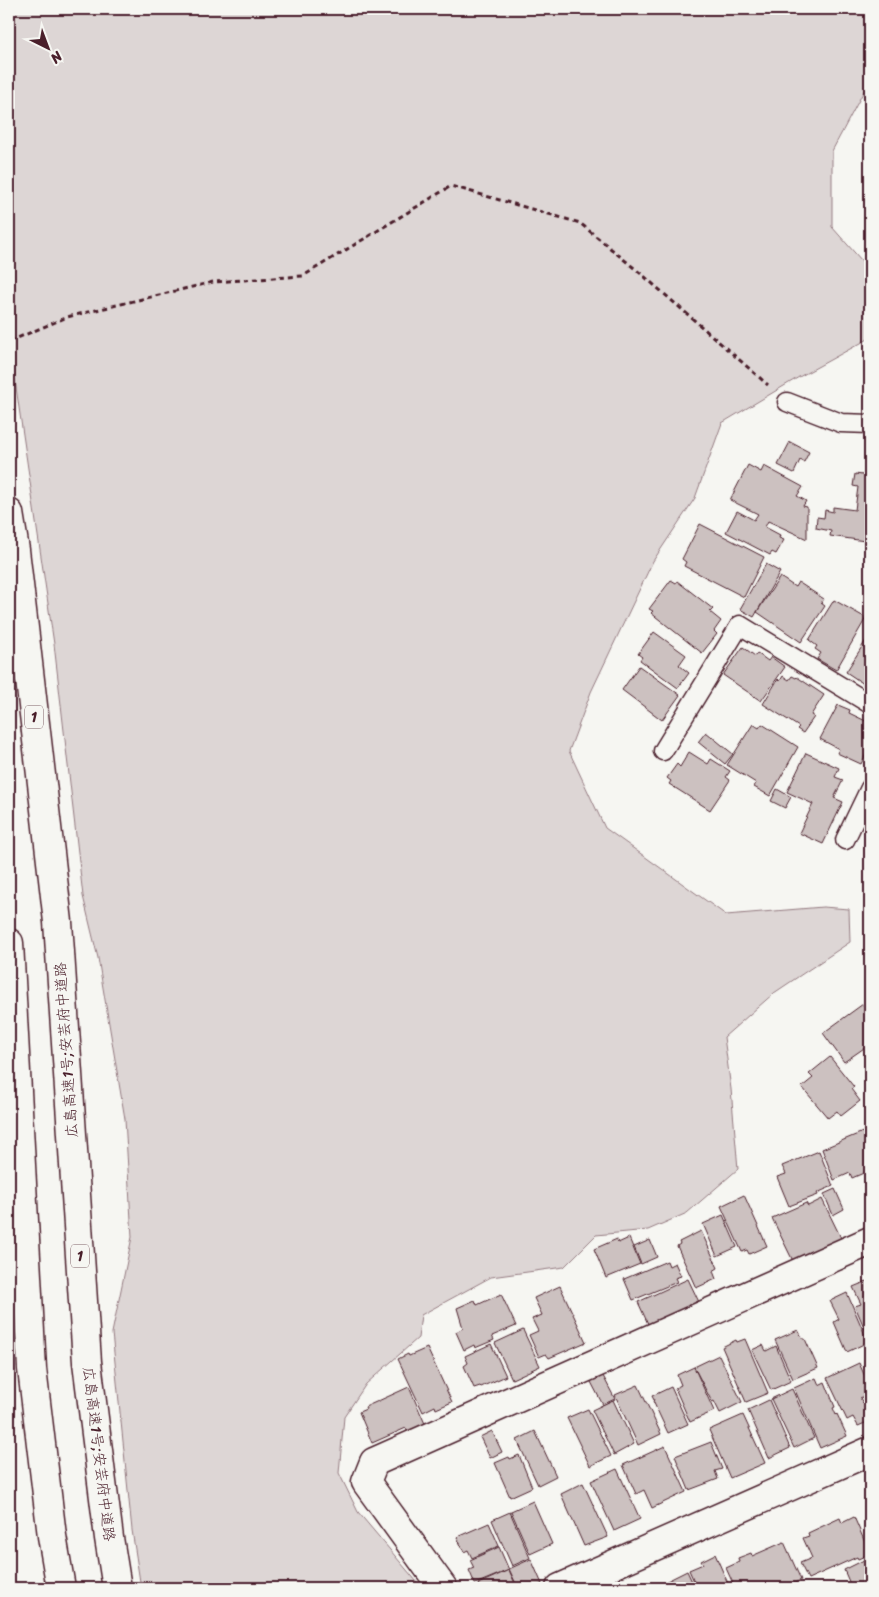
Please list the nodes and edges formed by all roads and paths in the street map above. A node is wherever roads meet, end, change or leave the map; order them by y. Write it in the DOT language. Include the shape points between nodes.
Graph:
graph roads {
  1 [pos="10,342"];
  2 [pos="787,402"];
  3 [pos="870,424"];
  4 [pos="9,513"];
  5 [pos="870,704"];
  6 [pos="662,751"];
  7 [pos="870,788"];
  8 [pos="845,840"];
  9 [pos="9,950"];
  10 [pos="870,1241"];
  11 [pos="870,1451"];
  12 [pos="61,1588"];
  13 [pos="117,1588"];
  14 [pos="443,1588"];
  15 [pos="560,1588"];
  1 -- 2 [label="path" via="67,317 213,282 303,276 450,186 580,223"];
  2 -- 3 [label="lane" via="841,423"];
  4 -- 13 [label="main road, 広島高速1号;安芸府中道路 / 1" via="58,922 87,1362"];
  5 -- 6 [label="lane" via="740,624"];
  7 -- 8 [label="lane"];
  9 -- 12 [label="main road" via="32,1369"];
  10 -- 14 [label="main road" via="374,1462 366,1482"];
  11 -- 15 [label="main road"];
}
